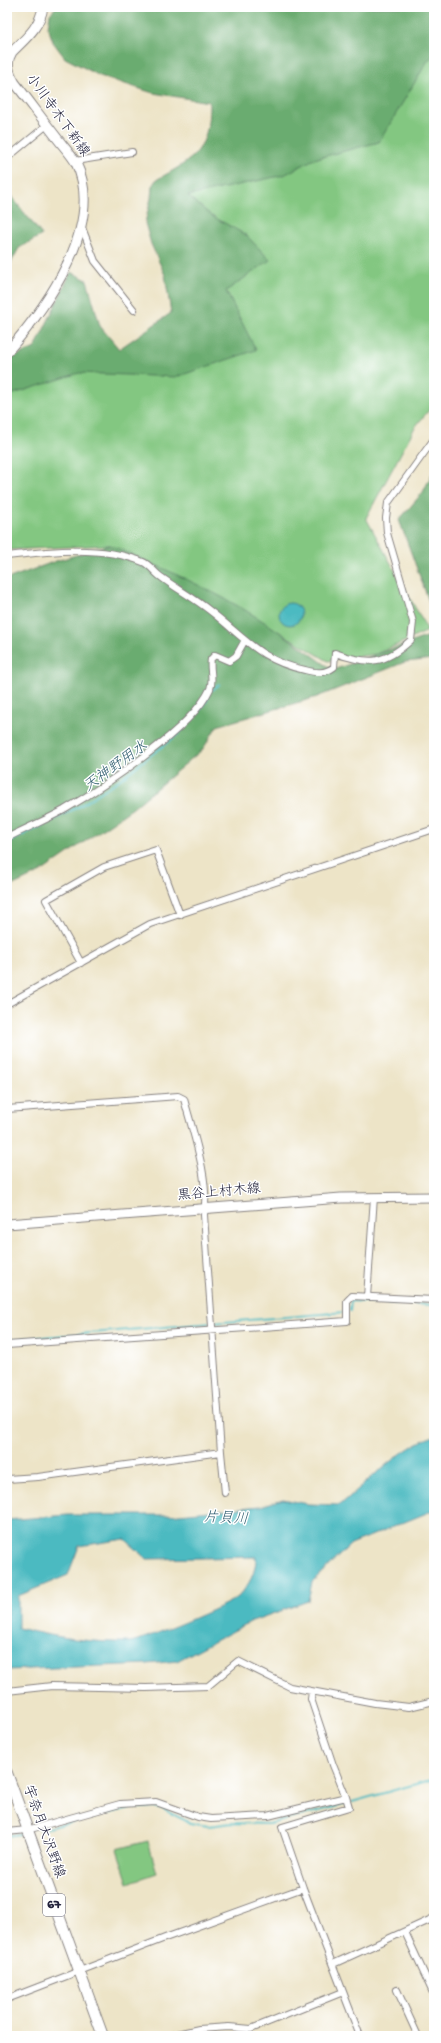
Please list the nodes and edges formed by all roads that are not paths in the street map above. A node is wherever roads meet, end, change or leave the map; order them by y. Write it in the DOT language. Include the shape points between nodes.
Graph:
graph roads {
  1 [pos="43,7"];
  2 [pos="47,126"];
  3 [pos="132,152"];
  4 [pos="7,158"];
  5 [pos="75,161"];
  6 [pos="81,224"];
  7 [pos="134,310"];
  8 [pos="7,352"];
  9 [pos="434,439"];
  10 [pos="7,556"];
  11 [pos="244,640"];
  12 [pos="434,829"];
  13 [pos="7,838"];
  14 [pos="180,915"];
  15 [pos="81,963"];
  16 [pos="7,1004"];
  17 [pos="7,1109"];
  18 [pos="374,1197"];
  19 [pos="434,1197"];
  20 [pos="205,1209"];
  21 [pos="7,1224"];
  22 [pos="367,1297"];
  23 [pos="434,1300"];
  24 [pos="213,1330"];
  25 [pos="7,1345"];
  26 [pos="221,1452"];
  27 [pos="7,1479"];
  28 [pos="225,1493"];
  29 [pos="7,1691"];
  30 [pos="312,1692"];
  31 [pos="434,1701"];
  32 [pos="7,1773"];
  33 [pos="346,1797"];
  34 [pos="27,1830"];
  35 [pos="7,1832"];
  36 [pos="304,1888"];
  37 [pos="434,1918"];
  38 [pos="405,1932"];
  39 [pos="333,1964"];
  40 [pos="79,1972"];
  41 [pos="397,1990"];
  42 [pos="343,1992"];
  43 [pos="434,1995"];
  44 [pos="7,1999"];
  45 [pos="103,2036"];
  46 [pos="168,2036"];
  47 [pos="360,2036"];
  48 [pos="418,2036"];
  1 -- 2 [label="main road, 小川寺木下新線" via="42,17 12,52 8,66 15,83"];
  2 -- 4 [label="street"];
  2 -- 5 [label="main road, 小川寺木下新線"];
  3 -- 5 [label="street"];
  5 -- 6 [label="main road, 小川寺木下新線" via="82,188"];
  6 -- 7 [label="street" via="95,261"];
  6 -- 8 [label="main road, 小川寺木下新線" via="65,272"];
  9 -- 11 [label="street" via="388,502 386,518 387,532 413,622 411,640 396,654 380,661 351,659 335,653 334,667 327,672 315,672 288,667 264,656"];
  10 -- 11 [label="street" via="73,552 108,553 144,563 209,610"];
  11 -- 13 [label="street" via="236,656 229,661 218,655 211,659 212,680 202,702 164,740 63,811"];
  12 -- 14 [label="street"];
  14 -- 15 [label="street" via="150,924"];
  14 -- 15 [label="street" via="156,850 104,867 46,900"];
  15 -- 16 [label="street"];
  17 -- 20 [label="street" via="178,1096 184,1099 201,1168"];
  18 -- 19 [label="main road, 黒谷上村木線"];
  18 -- 20 [label="main road, 黒谷上村木線"];
  18 -- 22 [label="street"];
  20 -- 21 [label="main road, 黒谷上村木線"];
  20 -- 24 [label="street"];
  22 -- 23 [label="street"];
  22 -- 24 [label="street" via="352,1296 347,1301 347,1321"];
  24 -- 25 [label="street"];
  24 -- 26 [label="street"];
  26 -- 27 [label="street"];
  26 -- 28 [label="street"];
  29 -- 30 [label="street" via="52,1686 208,1686 238,1661 290,1687"];
  30 -- 31 [label="street" via="409,1707"];
  30 -- 33 [label="street" via="333,1765"];
  32 -- 34 [label="main road, 宇奈月大沢野線 / 67"];
  33 -- 34 [label="street" via="268,1816 211,1819 156,1802 120,1804"];
  33 -- 36 [label="street" via="349,1807 282,1827"];
  34 -- 35 [label="street"];
  34 -- 40 [label="main road, 宇奈月大沢野線 / 67"];
  36 -- 39 [label="street"];
  36 -- 40 [label="street"];
  37 -- 38 [label="street"];
  38 -- 39 [label="street"];
  38 -- 43 [label="street"];
  39 -- 42 [label="street"];
  40 -- 44 [label="street"];
  40 -- 45 [label="main road, 宇奈月大沢野線 / 67"];
  41 -- 48 [label="street"];
  42 -- 46 [label="street" via="251,2029 199,2029"];
  42 -- 47 [label="street"];
}
